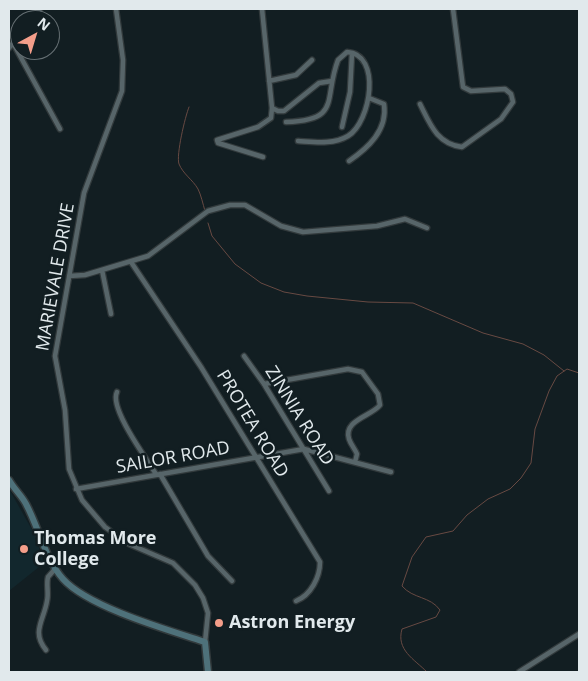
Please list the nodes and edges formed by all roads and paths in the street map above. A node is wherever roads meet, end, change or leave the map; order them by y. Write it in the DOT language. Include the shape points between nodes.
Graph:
graph roads {
  1 [pos="116,9"];
  2 [pos="262,9"];
  3 [pos="453,9"];
  4 [pos="352,53"];
  5 [pos="22,60"];
  6 [pos="312,60"];
  7 [pos="269,80"];
  8 [pos="332,81"];
  9 [pos="370,98"];
  10 [pos="420,104"];
  11 [pos="272,108"];
  12 [pos="286,122"];
  13 [pos="342,127"];
  14 [pos="60,128"];
  15 [pos="298,141"];
  16 [pos="262,157"];
  17 [pos="349,161"];
  18 [pos="427,228"];
  19 [pos="131,262"];
  20 [pos="102,270"];
  21 [pos="69,276"];
  22 [pos="79,276"];
  23 [pos="68,284"];
  24 [pos="111,314"];
  25 [pos="244,356"];
  26 [pos="264,384"];
  27 [pos="117,392"];
  28 [pos="304,449"];
  29 [pos="256,458"];
  30 [pos="355,462"];
  31 [pos="391,472"];
  32 [pos="158,474"];
  33 [pos="9,480"];
  34 [pos="86,487"];
  35 [pos="76,490"];
  36 [pos="329,492"];
  37 [pos="81,498"];
  38 [pos="55,569"];
  39 [pos="232,581"];
  40 [pos="296,601"];
  41 [pos="579,634"];
  42 [pos="201,641"];
  43 [pos="46,650"];
  44 [pos="208,672"];
  45 [pos="519,672"];
  1 -- 21 [label="street, MARIEVALE DRIVE" via="123,60 122,91 84,193"];
  2 -- 7 [label="street"];
  3 -- 10 [label="street" via="463,87 472,91 505,89 511,94 512,102 501,120 462,147 450,145 438,137"];
  4 -- 8 [label="street" via="344,54 338,60"];
  4 -- 9 [label="street" via="365,63"];
  4 -- 13 [label="street" via="350,92"];
  5 -- 14 [label="street"];
  6 -- 7 [label="street" via="296,75"];
  7 -- 11 [label="street"];
  8 -- 11 [label="street" via="319,83 284,111"];
  8 -- 12 [label="street" via="327,108 320,116 306,122"];
  9 -- 15 [label="street" via="360,123 347,137 318,142"];
  9 -- 17 [label="street" via="384,104 380,130 370,145"];
  11 -- 16 [label="street" via="270,118 264,124 217,140"];
  18 -- 19 [label="street" via="405,219 377,226 303,232 280,226 244,205 230,205 208,211 154,252"];
  19 -- 20 [label="street"];
  19 -- 29 [label="street, PROTEA ROAD" via="201,367"];
  20 -- 22 [label="street"];
  20 -- 24 [label="street"];
  21 -- 22 [label="street"];
  21 -- 23 [label="street, MARIEVALE DRIVE"];
  22 -- 23 [label="street"];
  23 -- 35 [label="street, MARIEVALE DRIVE" via="55,356 65,410 68,470"];
  25 -- 26 [label="street, ZINNIA ROAD"];
  26 -- 28 [label="street, ZINNIA ROAD"];
  26 -- 30 [label="street" via="358,369 372,384 380,400 377,409 359,418 350,429 349,439 357,454"];
  27 -- 32 [label="street" via="118,411"];
  28 -- 29 [label="street, SAILOR ROAD"];
  28 -- 30 [label="street, SAILOR ROAD"];
  28 -- 36 [label="street, ZINNIA ROAD"];
  29 -- 32 [label="street, SAILOR ROAD"];
  29 -- 40 [label="street, PROTEA ROAD" via="320,562 310,591"];
  30 -- 31 [label="street, SAILOR ROAD"];
  32 -- 34 [label="street, SAILOR ROAD"];
  32 -- 39 [label="street" via="208,556"];
  33 -- 38 [label="main road" via="26,503"];
  34 -- 35 [label="street, SAILOR ROAD"];
  34 -- 37 [label="street"];
  35 -- 37 [label="street, MARIEVALE DRIVE"];
  37 -- 42 [label="street, MARIEVALE DRIVE" via="110,531 130,544 173,563 191,580 204,598 208,613"];
  38 -- 42 [label="main road" via="71,586 88,597 147,623"];
  38 -- 43 [label="street" via="48,577 47,601 39,633 40,643"];
  41 -- 45 [label="street"];
  42 -- 44 [label="main road"];
}
